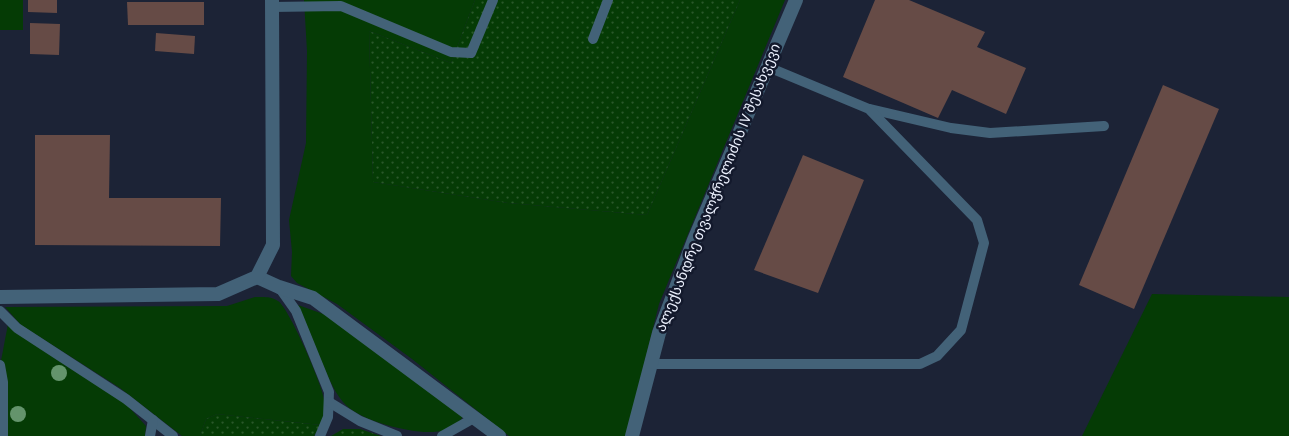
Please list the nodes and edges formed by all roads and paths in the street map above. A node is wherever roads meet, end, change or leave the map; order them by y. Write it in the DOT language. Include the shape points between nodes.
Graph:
graph roads {
  1 [pos="493,0"];
  2 [pos="608,0"];
  3 [pos="796,0"];
  4 [pos="272,3"];
  5 [pos="592,39"];
  6 [pos="768,67"];
  7 [pos="869,109"];
  8 [pos="1104,126"];
  9 [pos="257,277"];
  10 [pos="279,287"];
  11 [pos="0,297"];
  12 [pos="0,311"];
  13 [pos="651,364"];
  14 [pos="0,365"];
  15 [pos="329,402"];
  16 [pos="474,418"];
  17 [pos="152,420"];
  18 [pos="4,436"];
  19 [pos="150,436"];
  20 [pos="173,436"];
  21 [pos="320,436"];
  22 [pos="397,436"];
  23 [pos="442,436"];
  24 [pos="499,436"];
  25 [pos="632,436"];
  1 -- 4 [label="lane" via="471,52 451,52 341,6"];
  2 -- 5 [label="lane"];
  3 -- 6 [label="street, ალექსანდრე თვალჭრელიძის IV შესახვევი"];
  4 -- 9 [label="street" via="273,246"];
  6 -- 7 [label="lane"];
  6 -- 13 [label="street, ალექსანდრე თვალჭრელიძის IV შესახვევი" via="694,240 659,333"];
  7 -- 8 [label="lane" via="951,128 990,132"];
  7 -- 13 [label="lane" via="977,220 984,243 961,330 937,356 920,364"];
  9 -- 10 [label="street"];
  9 -- 11 [label="street" via="218,294"];
  10 -- 15 [label="lane" via="296,310 329,392"];
  10 -- 16 [label="street" via="314,298"];
  12 -- 17 [label="lane" via="17,328 126,399"];
  13 -- 25 [label="street, ალექსანდრე თვალჭრელიძის IV შესახვევი"];
  14 -- 18 [label="lane"];
  15 -- 21 [label="lane" via="328,417"];
  15 -- 22 [label="lane" via="360,421"];
  16 -- 23 [label="lane"];
  16 -- 24 [label="street"];
  17 -- 19 [label="lane"];
  17 -- 20 [label="lane"];
}
